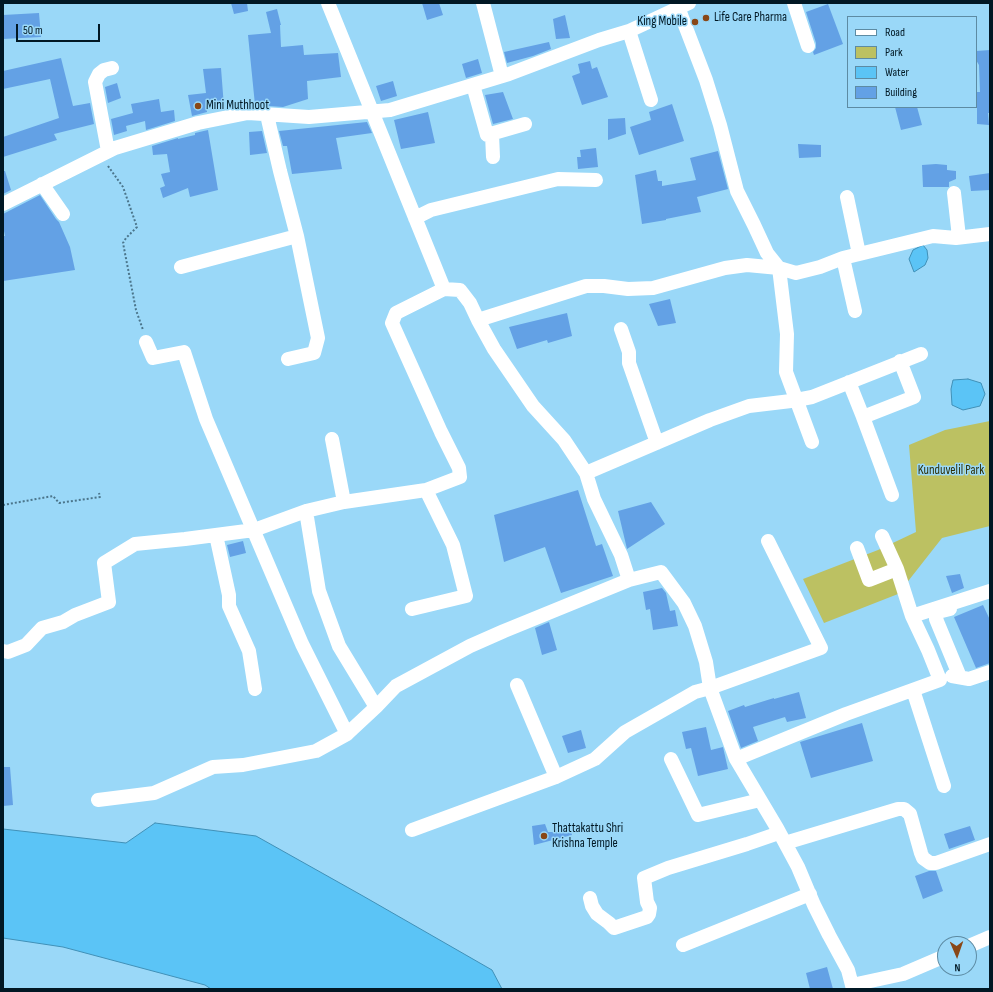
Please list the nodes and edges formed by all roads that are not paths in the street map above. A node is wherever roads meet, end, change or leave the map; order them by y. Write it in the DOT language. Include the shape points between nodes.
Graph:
graph roads {
  1 [pos="328,3"];
  2 [pos="483,3"];
  3 [pos="794,3"];
  4 [pos="684,5"];
  5 [pos="629,31"];
  6 [pos="808,46"];
  7 [pos="112,68"];
  8 [pos="502,76"];
  9 [pos="473,85"];
  10 [pos="651,100"];
  11 [pos="372,112"];
  12 [pos="267,115"];
  13 [pos="525,124"];
  14 [pos="492,134"];
  15 [pos="104,153"];
  16 [pos="492,157"];
  17 [pos="596,180"];
  18 [pos="42,184"];
  19 [pos="954,193"];
  20 [pos="847,197"];
  21 [pos="3,204"];
  22 [pos="63,214"];
  23 [pos="415,218"];
  24 [pos="990,234"];
  25 [pos="297,236"];
  26 [pos="959,237"];
  27 [pos="859,254"];
  28 [pos="843,258"];
  29 [pos="181,267"];
  30 [pos="779,268"];
  31 [pos="444,289"];
  32 [pos="855,311"];
  33 [pos="478,320"];
  34 [pos="621,329"];
  35 [pos="146,342"];
  36 [pos="921,354"];
  37 [pos="288,359"];
  38 [pos="900,361"];
  39 [pos="849,382"];
  40 [pos="797,400"];
  41 [pos="863,417"];
  42 [pos="332,439"];
  43 [pos="812,442"];
  44 [pos="656,443"];
  45 [pos="586,473"];
  46 [pos="426,490"];
  47 [pos="892,495"];
  48 [pos="344,502"];
  49 [pos="306,511"];
  50 [pos="254,530"];
  51 [pos="216,535"];
  52 [pos="882,536"];
  53 [pos="768,541"];
  54 [pos="858,548"];
  55 [pos="897,569"];
  56 [pos="629,580"];
  57 [pos="990,591"];
  58 [pos="990,600"];
  59 [pos="412,609"];
  60 [pos="912,616"];
  61 [pos="3,651"];
  62 [pos="990,672"];
  63 [pos="960,677"];
  64 [pos="940,680"];
  65 [pos="517,685"];
  66 [pos="710,688"];
  67 [pos="255,689"];
  68 [pos="913,690"];
  69 [pos="376,707"];
  70 [pos="347,734"];
  71 [pos="671,759"];
  72 [pos="736,759"];
  73 [pos="556,777"];
  74 [pos="944,786"];
  75 [pos="98,800"];
  76 [pos="760,800"];
  77 [pos="412,830"];
  78 [pos="782,838"];
  79 [pos="990,844"];
  80 [pos="810,894"];
  81 [pos="590,898"];
  82 [pos="990,937"];
  83 [pos="977,943"];
  84 [pos="683,945"];
  85 [pos="937,959"];
  86 [pos="852,987"];
  1 -- 11 [label="street"];
  2 -- 8 [label="street"];
  3 -- 6 [label="street"];
  4 -- 5 [label="street"];
  4 -- 30 [label="street" via="737,191 767,253"];
  5 -- 8 [label="street"];
  5 -- 10 [label="street"];
  7 -- 15 [label="street" via="99,74 95,82"];
  8 -- 9 [label="street"];
  9 -- 11 [label="street" via="390,110"];
  9 -- 14 [label="street" via="487,135"];
  11 -- 12 [label="street" via="309,118"];
  11 -- 23 [label="street"];
  12 -- 15 [label="street" via="248,113 198,123"];
  12 -- 25 [label="street"];
  13 -- 14 [label="street"];
  14 -- 16 [label="street"];
  15 -- 18 [label="street"];
  17 -- 23 [label="street" via="558,179 431,210"];
  18 -- 21 [label="street"];
  18 -- 22 [label="street"];
  19 -- 26 [label="street"];
  20 -- 27 [label="street"];
  23 -- 31 [label="street"];
  24 -- 26 [label="street"];
  25 -- 29 [label="street"];
  25 -- 37 [label="street" via="318,338 314,353"];
  26 -- 27 [label="street" via="933,236"];
  27 -- 28 [label="street"];
  28 -- 30 [label="street" via="796,273"];
  28 -- 32 [label="street"];
  30 -- 33 [label="street" via="747,265 725,268 653,288 586,286"];
  30 -- 40 [label="street" via="787,334 786,372"];
  31 -- 33 [label="street" via="460,290"];
  31 -- 46 [label="street" via="396,313 392,323 459,468 460,477"];
  33 -- 45 [label="street" via="494,349 533,406 564,440"];
  34 -- 44 [label="street" via="629,352 629,362"];
  35 -- 50 [label="street" via="153,358 184,352 206,419"];
  36 -- 38 [label="street"];
  38 -- 39 [label="street"];
  38 -- 41 [label="street" via="914,397"];
  39 -- 40 [label="street" via="812,397"];
  39 -- 41 [label="street"];
  40 -- 43 [label="street"];
  40 -- 44 [label="street" via="742,408"];
  41 -- 47 [label="street"];
  42 -- 48 [label="street"];
  44 -- 45 [label="street"];
  45 -- 56 [label="street" via="594,499 621,555"];
  46 -- 48 [label="street"];
  46 -- 59 [label="street" via="453,545 466,596"];
  48 -- 49 [label="street"];
  49 -- 50 [label="street"];
  49 -- 69 [label="street" via="319,591 339,646"];
  50 -- 51 [label="street"];
  50 -- 70 [label="street" via="302,644"];
  51 -- 61 [label="street" via="135,544 104,563 109,602 63,622 42,628 26,645 8,652"];
  51 -- 67 [label="street" via="229,606 249,651"];
  52 -- 55 [label="street"];
  53 -- 66 [label="street" via="821,648"];
  54 -- 55 [label="street" via="870,580"];
  55 -- 60 [label="street"];
  56 -- 66 [label="street" via="661,572 684,603 695,626 706,662"];
  56 -- 69 [label="street" via="470,646 396,686"];
  57 -- 60 [label="street"];
  58 -- 63 [label="street" via="985,597 938,612 936,619"];
  60 -- 64 [label="street"];
  62 -- 63 [label="street" via="969,679"];
  63 -- 64 [label="street" via="953,675"];
  64 -- 68 [label="street"];
  65 -- 73 [label="street"];
  66 -- 72 [label="street"];
  66 -- 73 [label="street" via="688,695 625,732 595,759"];
  68 -- 72 [label="street"];
  68 -- 74 [label="street"];
  69 -- 70 [label="street"];
  70 -- 75 [label="street" via="316,751 244,765 213,767 154,793"];
  71 -- 76 [label="street" via="698,814"];
  72 -- 76 [label="street"];
  73 -- 77 [label="street"];
  76 -- 78 [label="street"];
  78 -- 79 [label="street" via="904,809 910,814 923,858 930,863"];
  78 -- 80 [label="street"];
  78 -- 81 [label="street" via="747,844 644,878 650,914 614,928 597,914"];
  80 -- 84 [label="street"];
  80 -- 86 [label="street" via="848,970"];
  82 -- 83 [label="street"];
  85 -- 86 [label="street" via="903,974"];
}
